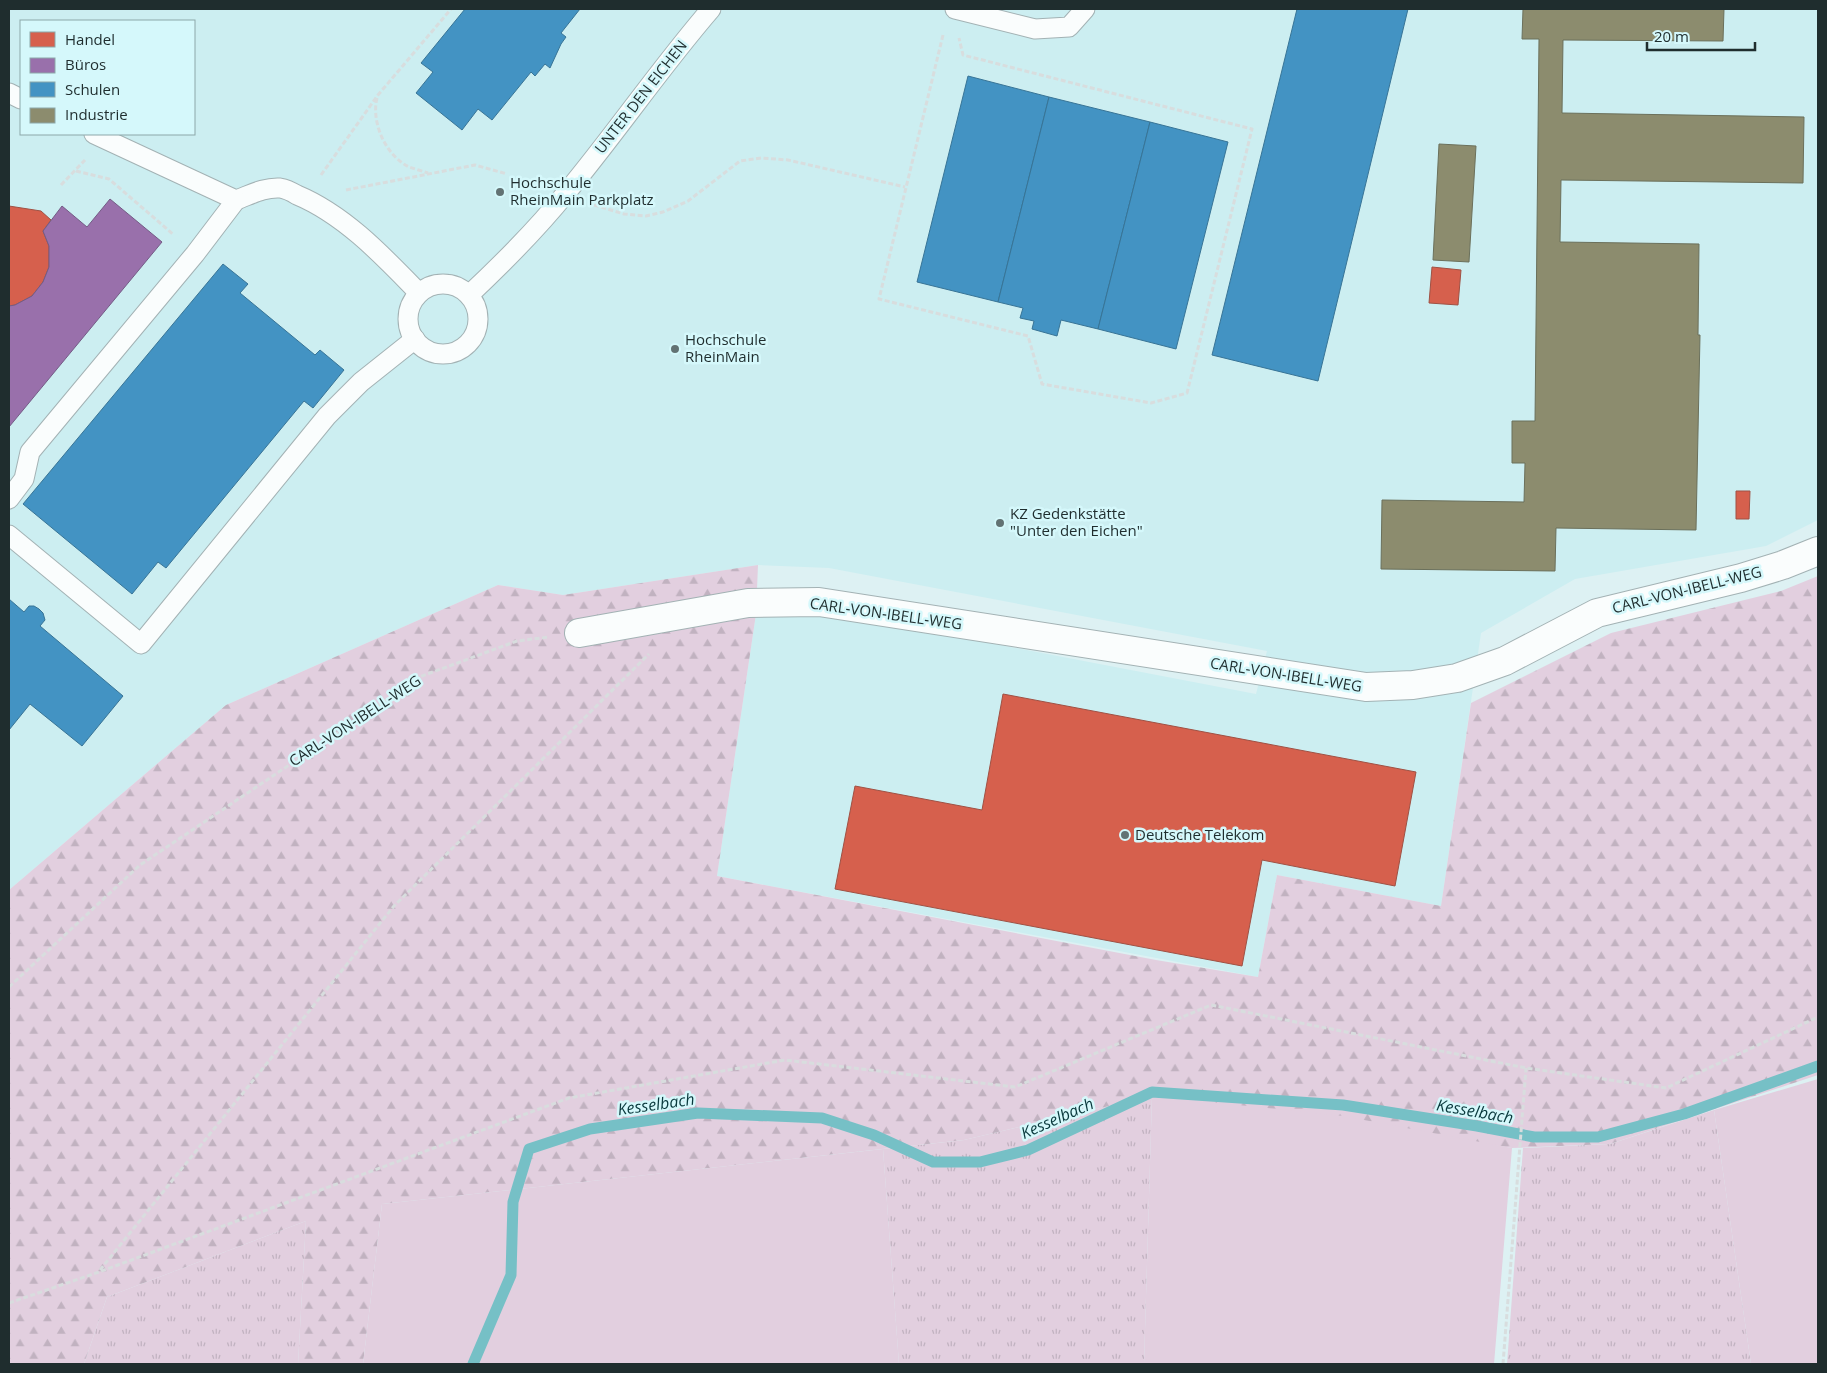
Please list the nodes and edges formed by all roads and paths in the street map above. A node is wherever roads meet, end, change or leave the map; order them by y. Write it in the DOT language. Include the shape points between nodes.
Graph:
graph roads {
  1 [pos="451,9"];
  2 [pos="712,9"];
  3 [pos="955,9"];
  4 [pos="1085,9"];
  5 [pos="945,28"];
  6 [pos="958,36"];
  7 [pos="378,95"];
  8 [pos="96,135"];
  9 [pos="76,171"];
  10 [pos="429,173"];
  11 [pos="507,174"];
  12 [pos="905,186"];
  13 [pos="564,195"];
  14 [pos="304,198"];
  15 [pos="236,200"];
  16 [pos="195,254"];
  17 [pos="419,293"];
  18 [pos="469,295"];
  19 [pos="415,339"];
  20 [pos="9,499"];
  21 [pos="9,536"];
  22 [pos="1818,551"];
  23 [pos="580,633"];
  24 [pos="654,650"];
  25 [pos="9,987"];
  26 [pos="1818,1017"];
  27 [pos="1526,1068"];
  28 [pos="99,1272"];
  29 [pos="9,1303"];
  30 [pos="1503,1364"];
  1 -- 7 [label="path"];
  2 -- 13 [label="lane, UNTER DEN EICHEN"];
  3 -- 4 [label="lane" via="1035,29 1069,26"];
  5 -- 12 [label="path"];
  6 -- 12 [label="path" via="963,55 1252,129 1187,393 1151,403 1042,384 1028,336 879,299"];
  7 -- 10 [label="path" via="376,123 382,138 393,154 408,166"];
  7 -- 14 [label="path"];
  8 -- 15 [label="lane"];
  9 -- 16 [label="path" via="109,180"];
  10 -- 11 [label="path" via="475,165"];
  10 -- 14 [label="path"];
  12 -- 13 [label="path" via="788,160 761,158 740,162 688,200 664,212 646,216 624,214"];
  13 -- 18 [label="lane, UNTER DEN EICHEN" via="503,263"];
  14 -- 15 [label="lane" via="282,188 271,188"];
  14 -- 17 [label="lane" via="355,232"];
  15 -- 16 [label="lane"];
  16 -- 20 [label="lane" via="30,452 24,479"];
  17 -- 18 [label="lane" via="428,287 450,284"];
  17 -- 19 [label="lane" via="409,310 410,330"];
  18 -- 19 [label="lane" via="479,317 472,340 463,349 442,354 422,347"];
  19 -- 21 [label="lane" via="361,382 327,416 141,644"];
  22 -- 23 [label="street, CARL-VON-IBELL-WEG" via="1741,578 1597,613 1505,661 1457,678 1413,685 1366,687 819,602 748,603"];
  23 -- 25 [label="path, CARL-VON-IBELL-WEG" via="517,641 422,676 140,865"];
  24 -- 28 [label="path" via="394,906"];
  26 -- 27 [label="path" via="1666,1088"];
  27 -- 28 [label="path" via="1210,1005 1015,1087 785,1060 570,1098"];
  27 -- 30 [label="path"];
  28 -- 29 [label="path"];
}
